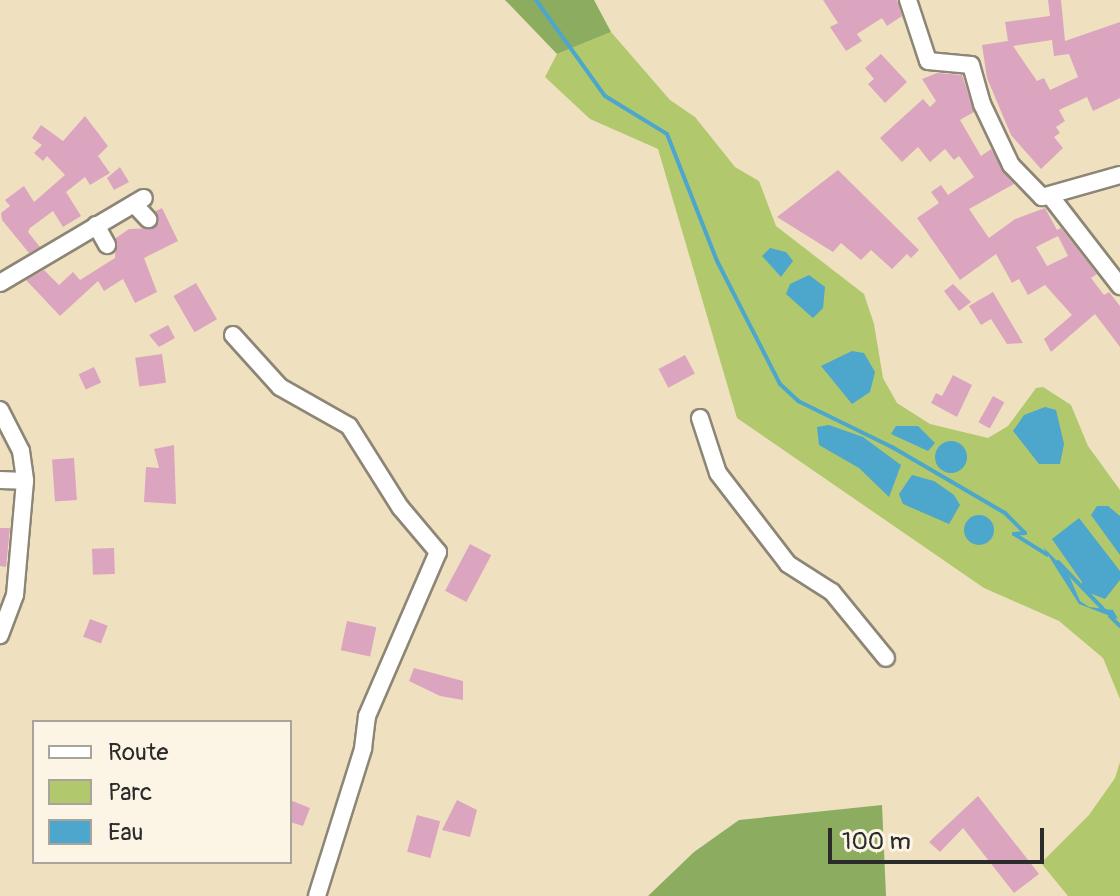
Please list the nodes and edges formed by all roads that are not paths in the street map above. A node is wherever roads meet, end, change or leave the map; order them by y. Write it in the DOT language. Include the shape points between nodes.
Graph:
graph roads {
  1 [pos="908,0"];
  2 [pos="1120,175"];
  3 [pos="1051,197"];
  4 [pos="148,219"];
  5 [pos="96,225"];
  6 [pos="107,245"];
  7 [pos="0,283"];
  8 [pos="1120,286"];
  9 [pos="233,335"];
  10 [pos="0,410"];
  11 [pos="700,418"];
  12 [pos="0,480"];
  13 [pos="25,481"];
  14 [pos="6,602"];
  15 [pos="0,635"];
  16 [pos="886,658"];
  17 [pos="317,896"];
  1 -- 3 [label="street" via="928,61 971,65 982,104 1011,165 1042,197"];
  2 -- 3 [label="street"];
  3 -- 8 [label="street"];
  4 -- 5 [label="street" via="139,201"];
  5 -- 6 [label="street"];
  5 -- 7 [label="street"];
  9 -- 17 [label="street" via="280,387 349,426 400,507 438,552 439,561 367,716 363,749"];
  10 -- 13 [label="street" via="21,451"];
  11 -- 16 [label="street" via="718,473 788,564 832,592"];
  12 -- 13 [label="street"];
  13 -- 14 [label="street"];
  14 -- 15 [label="street"];
}
